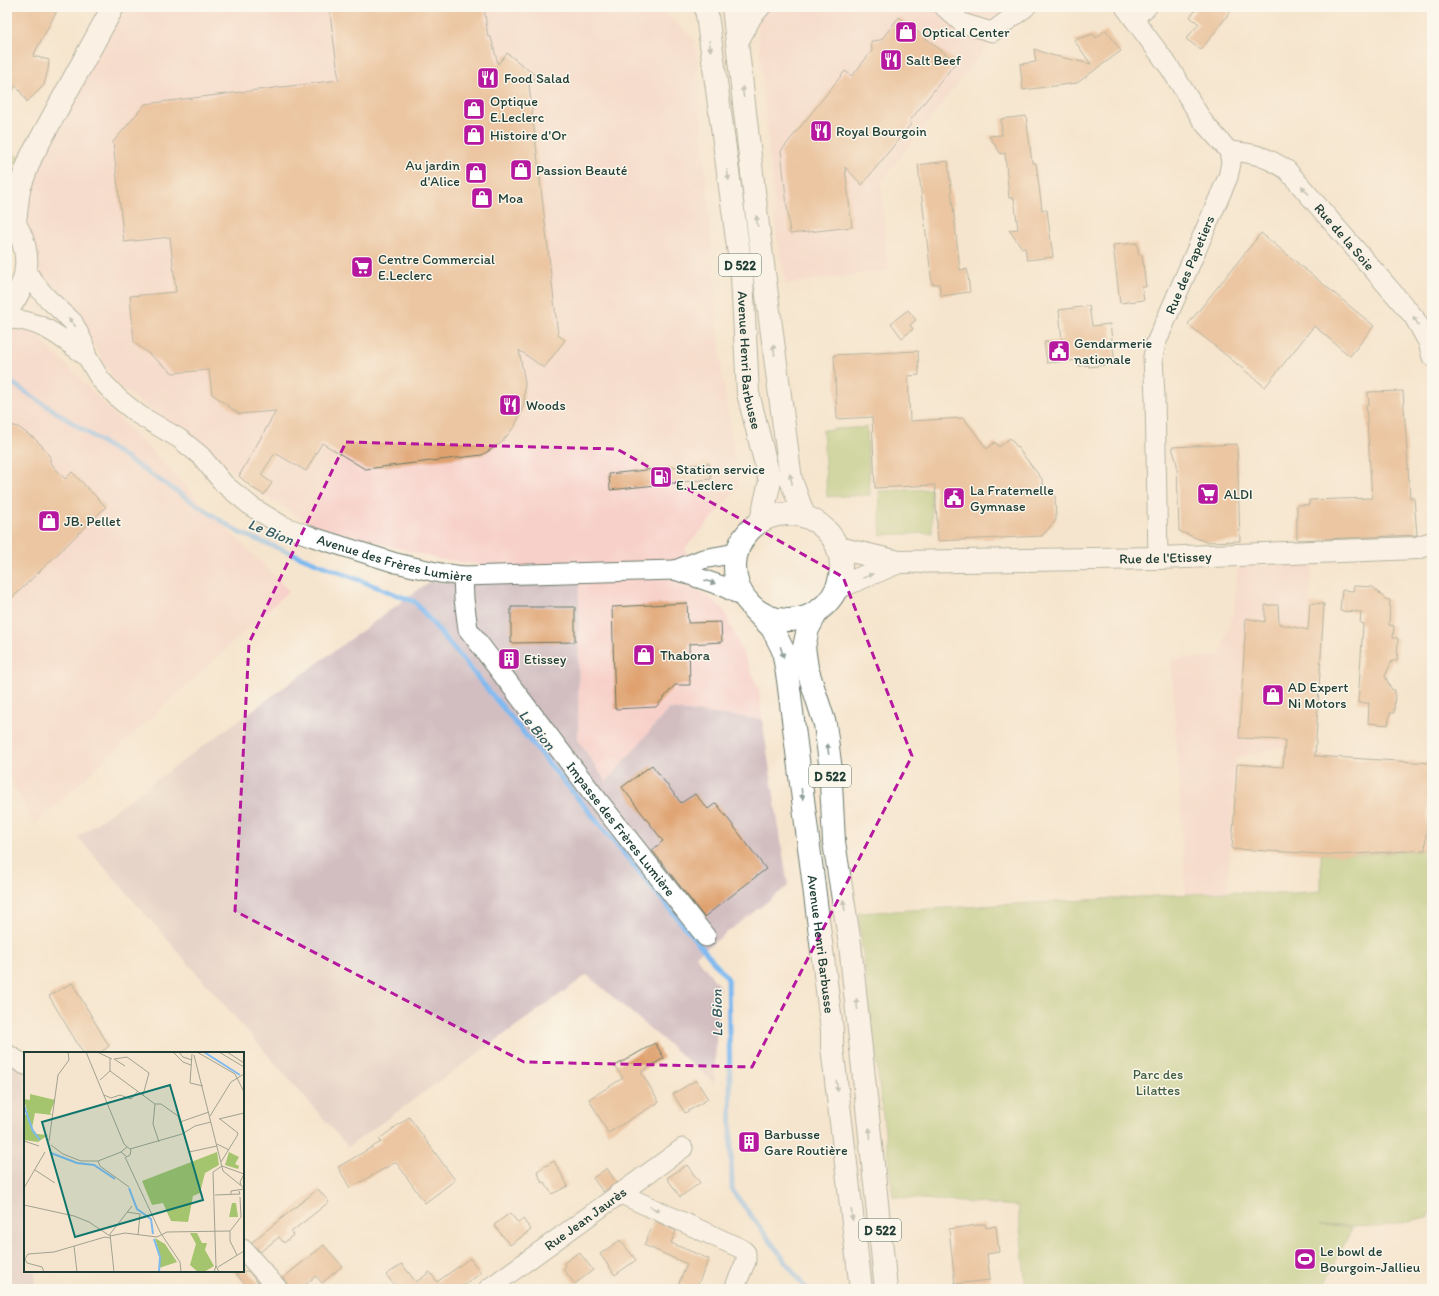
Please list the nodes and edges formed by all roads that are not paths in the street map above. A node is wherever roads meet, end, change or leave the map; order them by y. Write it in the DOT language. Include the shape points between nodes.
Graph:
graph roads {
  1 [pos="113,7"];
  2 [pos="706,7"];
  3 [pos="732,7"];
  4 [pos="760,7"];
  5 [pos="944,7"];
  6 [pos="1026,7"];
  7 [pos="1135,11"];
  8 [pos="737,45"];
  9 [pos="1229,151"];
  10 [pos="31,157"];
  11 [pos="7,179"];
  12 [pos="11,218"];
  13 [pos="26,270"];
  14 [pos="7,309"];
  15 [pos="7,319"];
  16 [pos="1432,356"];
  17 [pos="87,357"];
  18 [pos="804,516"];
  19 [pos="761,521"];
  20 [pos="1432,543"];
  21 [pos="838,548"];
  22 [pos="736,553"];
  23 [pos="1158,558"];
  24 [pos="898,562"];
  25 [pos="675,570"];
  26 [pos="463,576"];
  27 [pos="837,588"];
  28 [pos="749,603"];
  29 [pos="817,612"];
  30 [pos="706,938"];
  31 [pos="7,1054"];
  32 [pos="24,1064"];
  33 [pos="683,1148"];
  34 [pos="620,1193"];
  35 [pos="244,1250"];
  36 [pos="278,1289"];
  37 [pos="488,1289"];
  38 [pos="734,1289"];
  39 [pos="861,1289"];
  40 [pos="886,1289"];
  1 -- 10 [label="main road"];
  2 -- 19 [label="main road, Avenue Henri Barbusse / D 522, one-way" via="742,277 748,392 770,481"];
  3 -- 8 [label="main road, Avenue Henri Barbusse / D 522"];
  4 -- 8 [label="street"];
  5 -- 6 [label="street" via="962,23 992,32"];
  7 -- 9 [label="street" via="1204,123"];
  18 -- 8 [label="main road, Avenue Henri Barbusse / D 522, one-way" via="791,480"];
  16 -- 9 [label="street, Rue de la Soie, one-way" via="1428,342 1414,316 1287,170 1270,159 1249,152"];
  9 -- 23 [label="street, Rue des Papetiers" via="1228,177 1156,343 1153,357"];
  10 -- 11 [label="main road"];
  10 -- 12 [label="main road"];
  12 -- 13 [label="main road" via="22,237 26,253"];
  13 -- 14 [label="main road" via="21,289"];
  17 -- 13 [label="street, Avenue des Frères Lumière, one-way" via="73,322 46,297"];
  15 -- 17 [label="street, Avenue des Frères Lumière" via="40,325"];
  17 -- 26 [label="street, Avenue des Frères Lumière" via="100,379 119,399 202,456 224,484 252,508 283,526 313,537 396,563"];
  18 -- 19 [label="main road" via="781,514"];
  18 -- 21 [label="main road" via="827,531"];
  19 -- 22 [label="main road" via="752,526 744,536"];
  20 -- 23 [label="main road, Rue de l'Etissey" via="1417,548"];
  21 -- 24 [label="main road, Rue de l'Etissey"];
  21 -- 27 [label="main road" via="842,562"];
  22 -- 25 [label="street, Avenue des Frères Lumière" via="703,559"];
  22 -- 28 [label="main road" via="734,573 740,592"];
  23 -- 24 [label="main road, Rue de l'Etissey"];
  27 -- 24 [label="main road, Rue de l'Etissey, one-way"];
  25 -- 26 [label="street, Avenue des Frères Lumière"];
  25 -- 28 [label="street, Avenue des Frères Lumière, one-way" via="722,586"];
  26 -- 30 [label="street, Impasse des Frères Lumière" via="468,629"];
  27 -- 29 [label="main road" via="831,600"];
  28 -- 29 [label="main road" via="774,619 796,621"];
  28 -- 39 [label="main road, Avenue Henri Barbusse / D 522, one-way" via="772,628 783,650 788,680 832,1030"];
  40 -- 29 [label="main road, Avenue Henri Barbusse / D 522, one-way" via="850,944 834,842 830,763 825,724 807,668 804,647 808,629"];
  31 -- 32 [label="street"];
  33 -- 34 [label="street, Rue Jean Jaurès"];
  34 -- 37 [label="street, Rue Jean Jaurès"];
  34 -- 38 [label="street, one-way" via="742,1249 746,1253 746,1261"];
  35 -- 36 [label="street"];
}
